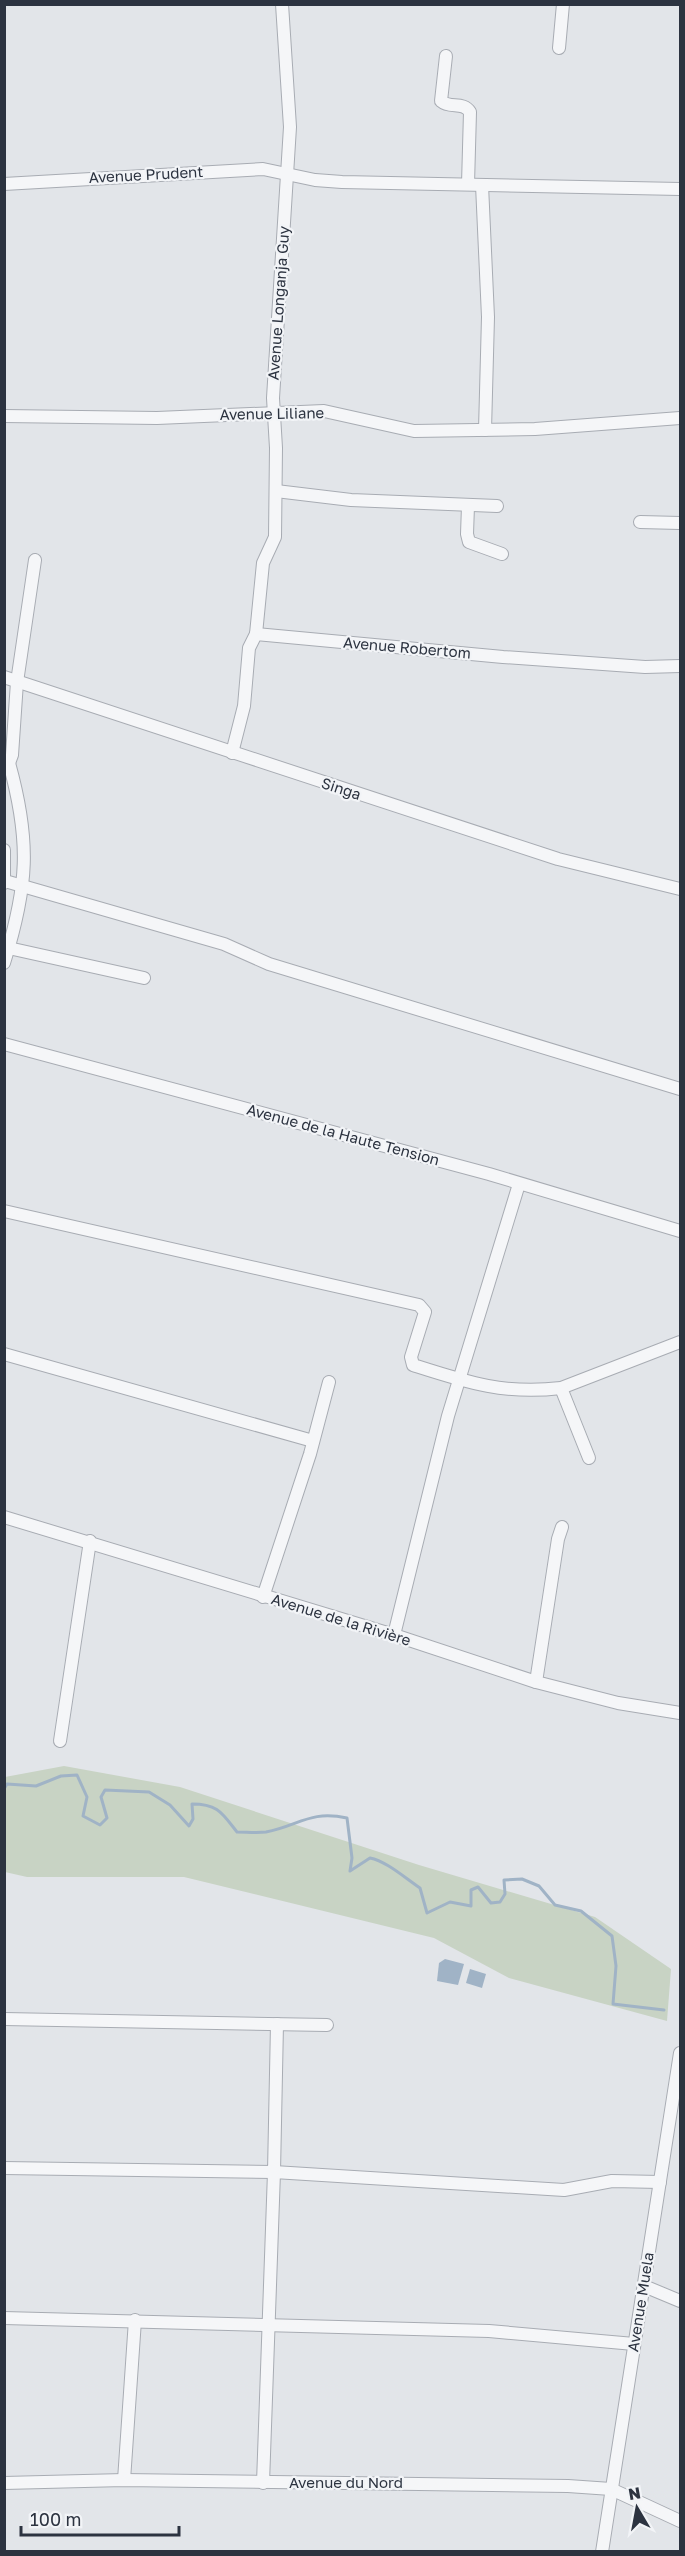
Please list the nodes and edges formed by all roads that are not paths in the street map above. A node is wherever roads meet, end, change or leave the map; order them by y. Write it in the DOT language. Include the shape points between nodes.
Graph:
graph roads {
  1 [pos="282,4"];
  2 [pos="563,4"];
  3 [pos="559,48"];
  4 [pos="446,56"];
  5 [pos="287,175"];
  6 [pos="4,184"];
  7 [pos="468,184"];
  8 [pos="482,184"];
  9 [pos="681,189"];
  10 [pos="274,413"];
  11 [pos="4,416"];
  12 [pos="681,418"];
  13 [pos="485,430"];
  14 [pos="276,491"];
  15 [pos="468,506"];
  16 [pos="497,506"];
  17 [pos="639,522"];
  18 [pos="681,523"];
  19 [pos="502,554"];
  20 [pos="35,560"];
  21 [pos="256,634"];
  22 [pos="681,666"];
  23 [pos="4,677"];
  24 [pos="17,682"];
  25 [pos="232,753"];
  26 [pos="7,765"];
  27 [pos="4,850"];
  28 [pos="5,882"];
  29 [pos="24,887"];
  30 [pos="681,889"];
  31 [pos="7,947"];
  32 [pos="4,963"];
  33 [pos="144,978"];
  34 [pos="4,1044"];
  35 [pos="681,1089"];
  36 [pos="519,1184"];
  37 [pos="4,1211"];
  38 [pos="681,1231"];
  39 [pos="681,1342"];
  40 [pos="4,1354"];
  41 [pos="458,1379"];
  42 [pos="329,1382"];
  43 [pos="561,1388"];
  44 [pos="313,1441"];
  45 [pos="589,1458"];
  46 [pos="4,1517"];
  47 [pos="562,1527"];
  48 [pos="90,1541"];
  49 [pos="263,1597"];
  50 [pos="394,1635"];
  51 [pos="536,1682"];
  52 [pos="681,1713"];
  53 [pos="60,1742"];
  54 [pos="4,2019"];
  55 [pos="277,2024"];
  56 [pos="327,2025"];
  57 [pos="681,2053"];
  58 [pos="679,2076"];
  59 [pos="4,2168"];
  60 [pos="274,2172"];
  61 [pos="660,2182"];
  62 [pos="644,2286"];
  63 [pos="681,2301"];
  64 [pos="4,2318"];
  65 [pos="135,2320"];
  66 [pos="270,2323"];
  67 [pos="634,2343"];
  68 [pos="124,2480"];
  69 [pos="4,2483"];
  70 [pos="263,2483"];
  71 [pos="611,2489"];
  72 [pos="681,2521"];
  73 [pos="602,2552"];
  1 -- 5 [label="street, Avenue Longanja Guy" via="289,94"];
  2 -- 3 [label="street"];
  4 -- 7 [label="street" via="441,101 470,111"];
  5 -- 6 [label="street, Avenue Prudent" via="263,169"];
  5 -- 7 [label="street, Avenue Prudent" via="335,182"];
  5 -- 10 [label="street, Avenue Longanja Guy"];
  7 -- 8 [label="street, Avenue Prudent"];
  8 -- 9 [label="street, Avenue Prudent"];
  8 -- 13 [label="street" via="488,317"];
  10 -- 11 [label="street, Avenue Liliane" via="157,418"];
  10 -- 13 [label="street, Avenue Liliane" via="324,411 414,431"];
  10 -- 14 [label="street, Avenue Longanja Guy"];
  12 -- 13 [label="street, Avenue Liliane"];
  14 -- 15 [label="street" via="351,500"];
  14 -- 21 [label="street, Avenue Longanja Guy" via="275,537 263,563"];
  15 -- 16 [label="street"];
  15 -- 19 [label="street" via="469,542"];
  17 -- 18 [label="street"];
  20 -- 24 [label="street"];
  21 -- 22 [label="street, Avenue Robertom" via="503,657"];
  21 -- 25 [label="street" via="249,648 244,706"];
  23 -- 24 [label="street, Singa"];
  24 -- 25 [label="street, Singa"];
  24 -- 26 [label="street" via="12,755"];
  25 -- 30 [label="street, Singa" via="558,858"];
  26 -- 29 [label="street" via="18,796 24,840"];
  27 -- 28 [label="street"];
  28 -- 29 [label="street"];
  29 -- 31 [label="street"];
  29 -- 35 [label="street" via="224,944 290,970"];
  31 -- 32 [label="street"];
  31 -- 33 [label="street"];
  34 -- 36 [label="street, Avenue de la Haute Tension"];
  36 -- 38 [label="street, Avenue de la Haute Tension"];
  36 -- 41 [label="street"];
  37 -- 41 [label="street" via="419,1305 425,1312 411,1362"];
  39 -- 43 [label="street"];
  40 -- 44 [label="street"];
  41 -- 43 [label="street" via="494,1389"];
  41 -- 50 [label="street"];
  42 -- 44 [label="street"];
  43 -- 45 [label="street"];
  44 -- 49 [label="street"];
  46 -- 48 [label="street, Avenue de la Rivière"];
  47 -- 51 [label="street"];
  48 -- 49 [label="street, Avenue de la Rivière"];
  48 -- 53 [label="street"];
  49 -- 50 [label="street, Avenue de la Rivière"];
  50 -- 51 [label="street, Avenue de la Rivière"];
  51 -- 52 [label="street, Avenue de la Rivière" via="618,1703"];
  54 -- 55 [label="street"];
  55 -- 56 [label="street"];
  55 -- 60 [label="street"];
  57 -- 58 [label="street, Avenue Muela"];
  58 -- 61 [label="street, Avenue Muela"];
  59 -- 60 [label="street"];
  60 -- 61 [label="street" via="564,2190 612,2181"];
  60 -- 66 [label="street"];
  61 -- 62 [label="street, Avenue Muela"];
  62 -- 63 [label="street"];
  62 -- 67 [label="street, Avenue Muela"];
  64 -- 65 [label="street"];
  65 -- 66 [label="street"];
  65 -- 68 [label="street"];
  66 -- 67 [label="street" via="516,2332"];
  66 -- 70 [label="street"];
  67 -- 71 [label="street, Avenue Muela"];
  68 -- 69 [label="street, Avenue du Nord"];
  68 -- 70 [label="street, Avenue du Nord"];
  70 -- 71 [label="street, Avenue du Nord"];
  71 -- 72 [label="street, Avenue du Nord"];
  71 -- 73 [label="street, Avenue Muela"];
}
